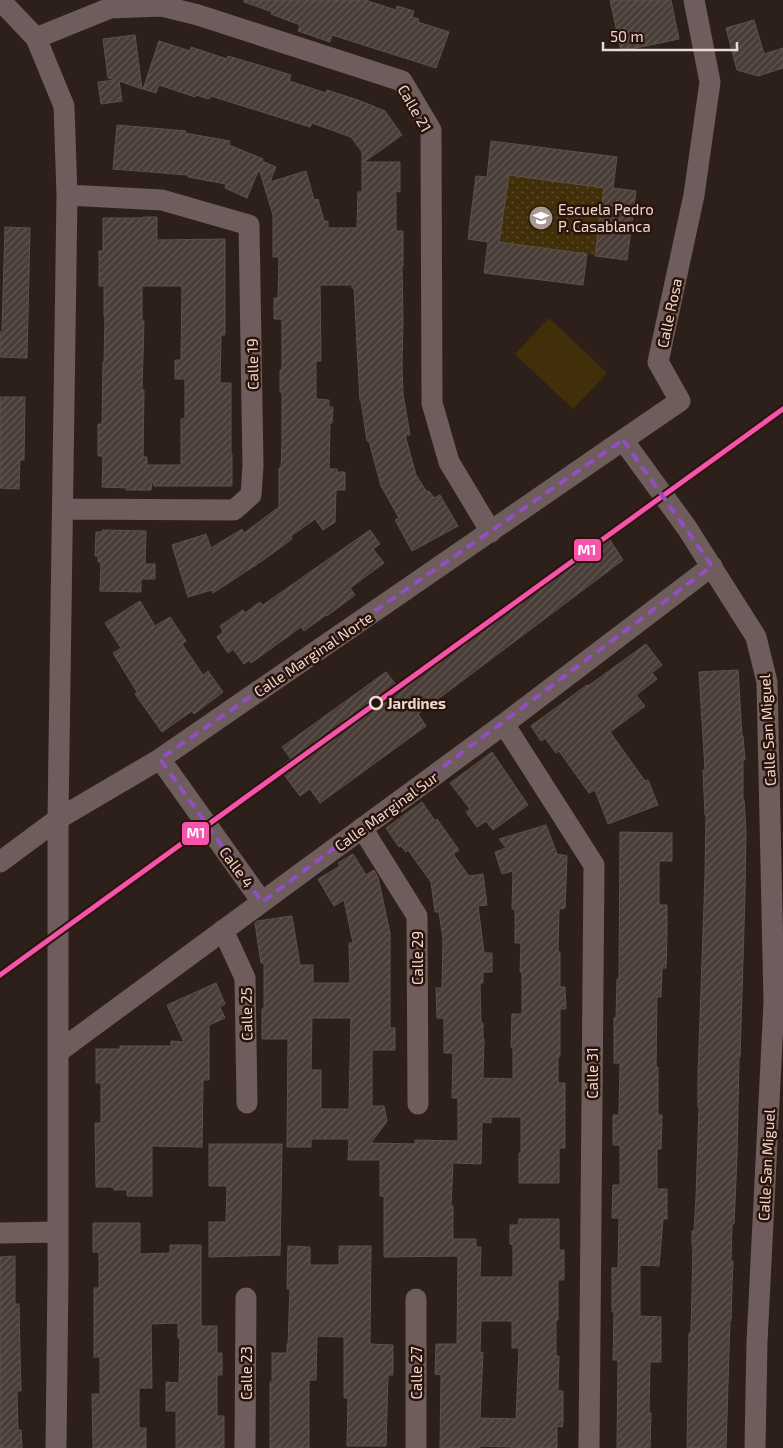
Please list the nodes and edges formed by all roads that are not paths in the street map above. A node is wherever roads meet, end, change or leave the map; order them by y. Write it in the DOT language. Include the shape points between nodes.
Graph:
graph roads {
  1 [pos="0,0"];
  2 [pos="694,0"];
  3 [pos="36,38"];
  4 [pos="68,195"];
  5 [pos="623,440"];
  6 [pos="63,509"];
  7 [pos="491,532"];
  8 [pos="712,566"];
  9 [pos="504,724"];
  10 [pos="160,759"];
  11 [pos="58,819"];
  12 [pos="362,828"];
  13 [pos="0,862"];
  14 [pos="262,902"];
  15 [pos="223,930"];
  16 [pos="58,1052"];
  17 [pos="247,1103"];
  18 [pos="418,1104"];
  19 [pos="58,1232"];
  20 [pos="0,1234"];
  21 [pos="246,1298"];
  22 [pos="416,1299"];
  23 [pos="56,1448"];
  24 [pos="245,1448"];
  25 [pos="416,1448"];
  26 [pos="589,1448"];
  27 [pos="755,1448"];
  1 -- 3 [label="street"];
  2 -- 5 [label="street, Calle Rosa" via="710,82 694,195 658,362 680,401"];
  3 -- 4 [label="street" via="64,106"];
  3 -- 7 [label="street, Calle 21" via="110,8 162,6 402,81 431,130 432,403 449,462"];
  4 -- 6 [label="street"];
  4 -- 6 [label="street, Calle 19" via="162,200 249,225 253,466 251,495 234,510"];
  5 -- 7 [label="street, Calle Marginal Norte"];
  5 -- 8 [label="street"];
  6 -- 11 [label="street"];
  7 -- 10 [label="street, Calle Marginal Norte"];
  8 -- 9 [label="street, Calle Marginal Sur"];
  8 -- 27 [label="street, Calle San Miguel" via="756,637 767,682 774,1002 757,1342"];
  9 -- 12 [label="street, Calle Marginal Sur"];
  9 -- 26 [label="street, Calle 31" via="594,865"];
  10 -- 11 [label="street, Calle Marginal Norte"];
  10 -- 14 [label="street, Calle 4"];
  11 -- 13 [label="street, Calle Marginal Norte"];
  11 -- 16 [label="street"];
  12 -- 14 [label="street, Calle Marginal Sur"];
  12 -- 18 [label="street, Calle 29" via="417,916"];
  14 -- 15 [label="street, Calle Marginal Sur"];
  15 -- 16 [label="street, Calle Marginal Sur"];
  15 -- 17 [label="street, Calle 25" via="245,978"];
  16 -- 19 [label="street"];
  19 -- 20 [label="street"];
  19 -- 23 [label="street"];
  21 -- 24 [label="street, Calle 23"];
  22 -- 25 [label="street, Calle 27"];
}
